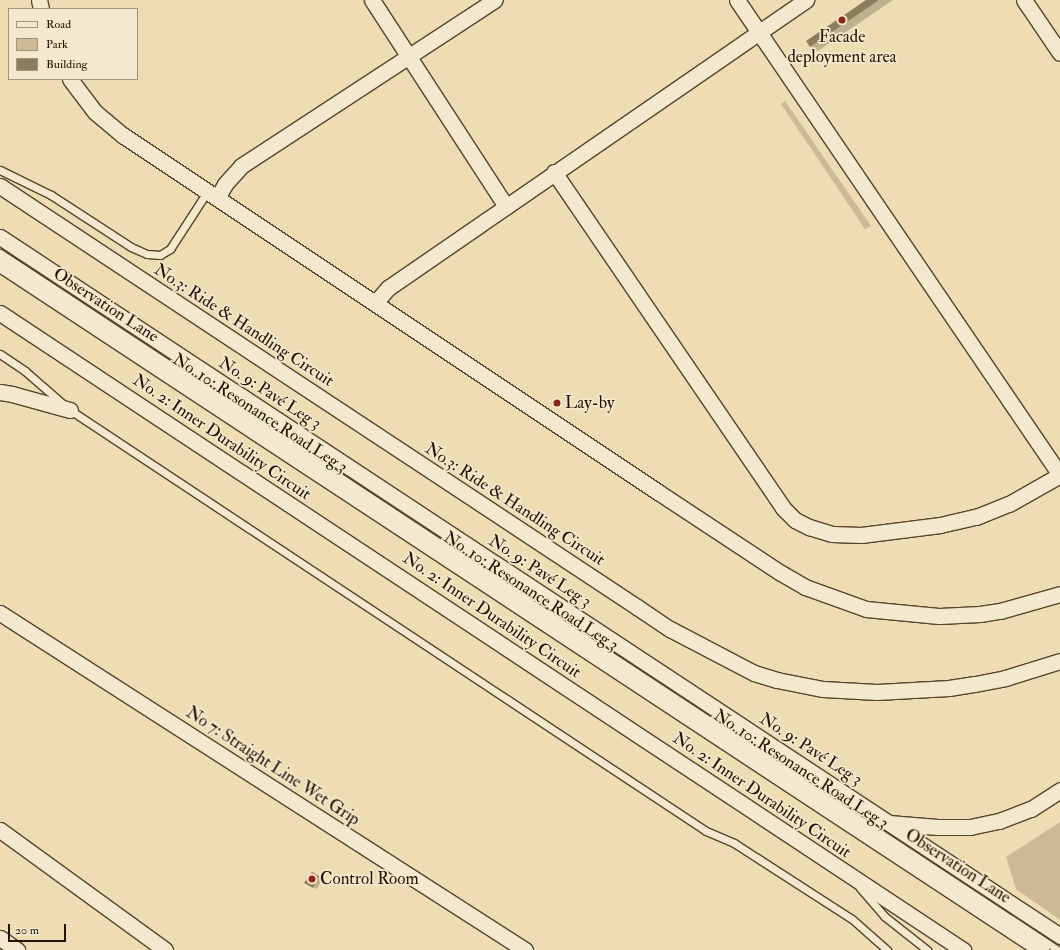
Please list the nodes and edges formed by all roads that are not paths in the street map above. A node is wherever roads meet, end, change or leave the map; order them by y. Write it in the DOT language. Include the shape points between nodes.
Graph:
graph roads {
  1 [pos="372,0"];
  2 [pos="495,0"];
  3 [pos="737,0"];
  4 [pos="806,0"];
  5 [pos="1024,0"];
  6 [pos="759,32"];
  7 [pos="1057,43"];
  8 [pos="409,57"];
  9 [pos="71,80"];
  10 [pos="0,170"];
  11 [pos="554,172"];
  12 [pos="0,186"];
  13 [pos="212,195"];
  14 [pos="506,206"];
  15 [pos="0,237"];
  16 [pos="0,253"];
  17 [pos="0,264"];
  18 [pos="375,303"];
  19 [pos="0,313"];
  20 [pos="0,354"];
  21 [pos="0,392"];
  22 [pos="70,410"];
  23 [pos="1060,475"];
  24 [pos="1060,594"];
  25 [pos="0,613"];
  26 [pos="1060,661"];
  27 [pos="1060,790"];
  28 [pos="887,822"];
  29 [pos="0,830"];
  30 [pos="849,876"];
  31 [pos="1060,936"];
  32 [pos="0,938"];
  33 [pos="17,950"];
  34 [pos="165,950"];
  35 [pos="525,950"];
  36 [pos="887,950"];
  37 [pos="927,950"];
  38 [pos="962,950"];
  39 [pos="1041,950"];
  40 [pos="1058,950"];
  1 -- 8 [label="street"];
  2 -- 8 [label="street"];
  3 -- 6 [label="street"];
  4 -- 6 [label="street"];
  5 -- 7 [label="street"];
  6 -- 11 [label="street"];
  6 -- 23 [label="street"];
  8 -- 13 [label="street" via="241,166"];
  8 -- 14 [label="street"];
  9 -- 13 [label="street" via="94,112 124,136"];
  10 -- 13 [label="lane" via="51,195 131,247 147,254 160,255 170,249"];
  11 -- 14 [label="street"];
  11 -- 23 [label="street" via="783,508 796,520 832,534 861,535 940,525 976,517 1009,504"];
  12 -- 26 [label="street, No.3: Ride & Handling Circuit" via="670,629 754,672 777,680 823,689 877,692 975,684 1005,678"];
  13 -- 18 [label="street"];
  14 -- 18 [label="street" via="388,288"];
  15 -- 28 [label="street, No. 9: Pavé Leg 3"];
  16 -- 40 [label="lane, Observation Lane"];
  17 -- 39 [label="street, No. 10: Resonance Road Leg 3"];
  18 -- 24 [label="street" via="805,587 866,609 939,616 1000,611"];
  19 -- 30 [label="street, No. 2: Inner Durability Circuit"];
  20 -- 22 [label="lane" via="25,370"];
  21 -- 22 [label="street"];
  22 -- 36 [label="lane" via="706,831 734,843 852,919"];
  25 -- 35 [label="street, No 7: Straight Line Wet Grip"];
  27 -- 28 [label="street" via="1032,809 999,821 970,827"];
  28 -- 31 [label="street, No. 9: Pavé Leg 3"];
  29 -- 34 [label="street"];
  30 -- 37 [label="lane" via="884,916"];
  30 -- 38 [label="street, No. 2: Inner Durability Circuit"];
  32 -- 33 [label="street"];
}
